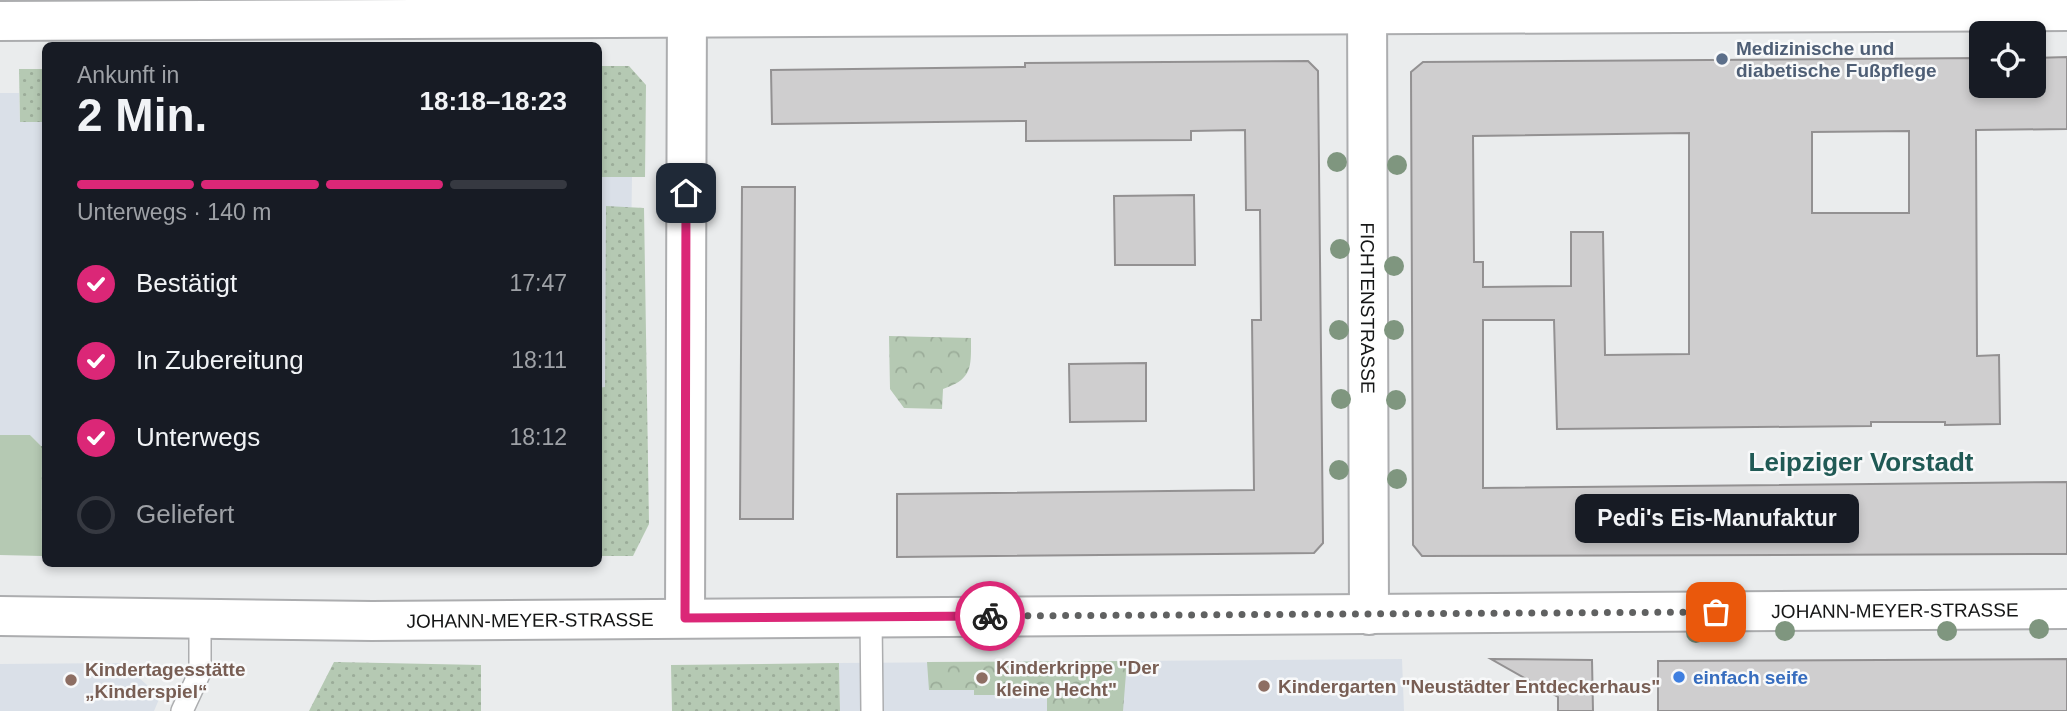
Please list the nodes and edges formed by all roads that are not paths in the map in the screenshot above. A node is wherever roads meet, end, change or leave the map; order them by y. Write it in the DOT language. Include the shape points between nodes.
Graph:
graph roads {
  1 [pos="687,8"];
  2 [pos="1367,8"];
  3 [pos="2067,11"];
  4 [pos="0,21"];
  5 [pos="2067,609"];
  6 [pos="1369,615"];
  7 [pos="0,616"];
  8 [pos="871,617"];
  9 [pos="685,618"];
  10 [pos="200,620"];
  11 [pos="182,711"];
  12 [pos="872,711"];
  1 -- 2 [label="street"];
  1 -- 4 [label="street"];
  1 -- 9 [label="street"];
  2 -- 3 [label="street"];
  2 -- 6 [label="street, FICHTENSTRASSE"];
  5 -- 6 [label="street, JOHANN-MEYER-STRASSE"];
  6 -- 8 [label="street, JOHANN-MEYER-STRASSE"];
  7 -- 10 [label="street, JOHANN-MEYER-STRASSE"];
  8 -- 9 [label="street, JOHANN-MEYER-STRASSE"];
  8 -- 12 [label="lane"];
  9 -- 10 [label="street, JOHANN-MEYER-STRASSE"];
  10 -- 11 [label="lane" via="200,672"];
}
